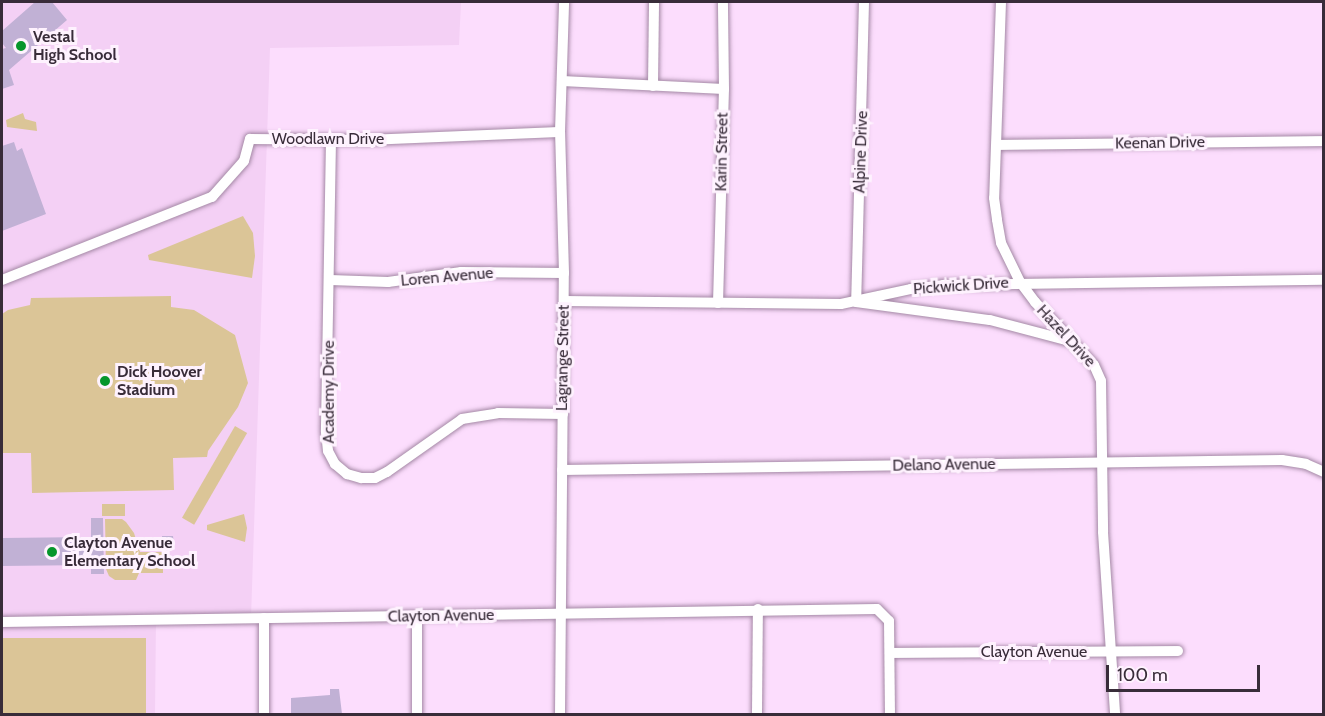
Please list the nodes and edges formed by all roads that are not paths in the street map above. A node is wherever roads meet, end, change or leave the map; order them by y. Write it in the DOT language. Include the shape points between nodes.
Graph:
graph roads {
  1 [pos="564,2"];
  2 [pos="654,2"];
  3 [pos="723,2"];
  4 [pos="864,2"];
  5 [pos="1001,2"];
  6 [pos="562,81"];
  7 [pos="653,86"];
  8 [pos="724,89"];
  9 [pos="560,132"];
  10 [pos="331,140"];
  11 [pos="1323,141"];
  12 [pos="997,145"];
  13 [pos="564,273"];
  14 [pos="2,280"];
  15 [pos="330,280"];
  16 [pos="1323,280"];
  17 [pos="1020,282"];
  18 [pos="564,301"];
  19 [pos="856,302"];
  20 [pos="718,303"];
  21 [pos="1072,341"];
  22 [pos="563,414"];
  23 [pos="1102,463"];
  24 [pos="562,470"];
  25 [pos="1323,472"];
  26 [pos="758,609"];
  27 [pos="560,614"];
  28 [pos="417,617"];
  29 [pos="264,618"];
  30 [pos="2,622"];
  31 [pos="1111,651"];
  32 [pos="1178,651"];
  33 [pos="890,653"];
  34 [pos="264,714"];
  35 [pos="417,714"];
  36 [pos="560,714"];
  37 [pos="757,714"];
  38 [pos="890,714"];
  39 [pos="1115,714"];
  1 -- 6 [label="street, Lagrange Street"];
  2 -- 7 [label="street"];
  3 -- 8 [label="street, Karin Street"];
  4 -- 19 [label="street, Alpine Drive"];
  5 -- 12 [label="street, Hazel Drive"];
  6 -- 7 [label="street"];
  6 -- 9 [label="street, Lagrange Street"];
  7 -- 8 [label="street"];
  8 -- 20 [label="street, Karin Street"];
  9 -- 10 [label="street, Woodlawn Drive"];
  9 -- 13 [label="street, Lagrange Street"];
  10 -- 14 [label="street, Woodlawn Drive" via="250,139 244,161 212,197"];
  10 -- 15 [label="street, Academy Drive"];
  11 -- 12 [label="street, Keenan Drive"];
  12 -- 17 [label="street, Hazel Drive" via="997,220 1001,243"];
  13 -- 15 [label="street, Loren Avenue" via="461,272 388,282"];
  13 -- 18 [label="street, Lagrange Street"];
  15 -- 22 [label="street, Academy Drive" via="326,432 328,451 347,474 375,478 462,418 498,413"];
  16 -- 17 [label="street, Pickwick Drive"];
  17 -- 19 [label="street, Pickwick Drive" via="911,289"];
  17 -- 21 [label="street, Hazel Drive"];
  18 -- 20 [label="street, Pickwick Drive"];
  18 -- 22 [label="street, Lagrange Street"];
  19 -- 20 [label="street, Pickwick Drive"];
  19 -- 21 [label="street" via="990,320"];
  21 -- 23 [label="street, Hazel Drive" via="1094,365 1101,381"];
  22 -- 24 [label="street, Lagrange Street"];
  23 -- 24 [label="street, Delano Avenue"];
  23 -- 25 [label="street, Delano Avenue" via="1282,460"];
  23 -- 31 [label="street, Hazel Drive"];
  24 -- 27 [label="street, Lagrange Street"];
  26 -- 27 [label="street, Clayton Avenue"];
  26 -- 33 [label="street, Clayton Avenue" via="877,609 889,621"];
  26 -- 37 [label="street"];
  27 -- 28 [label="street, Clayton Avenue"];
  27 -- 36 [label="street, Lagrange Street"];
  28 -- 29 [label="street, Clayton Avenue"];
  28 -- 35 [label="street"];
  29 -- 30 [label="street, Clayton Avenue"];
  29 -- 34 [label="street"];
  31 -- 32 [label="street, Clayton Avenue"];
  31 -- 33 [label="street, Clayton Avenue"];
  31 -- 39 [label="street, Hazel Drive"];
  33 -- 38 [label="street"];
}
